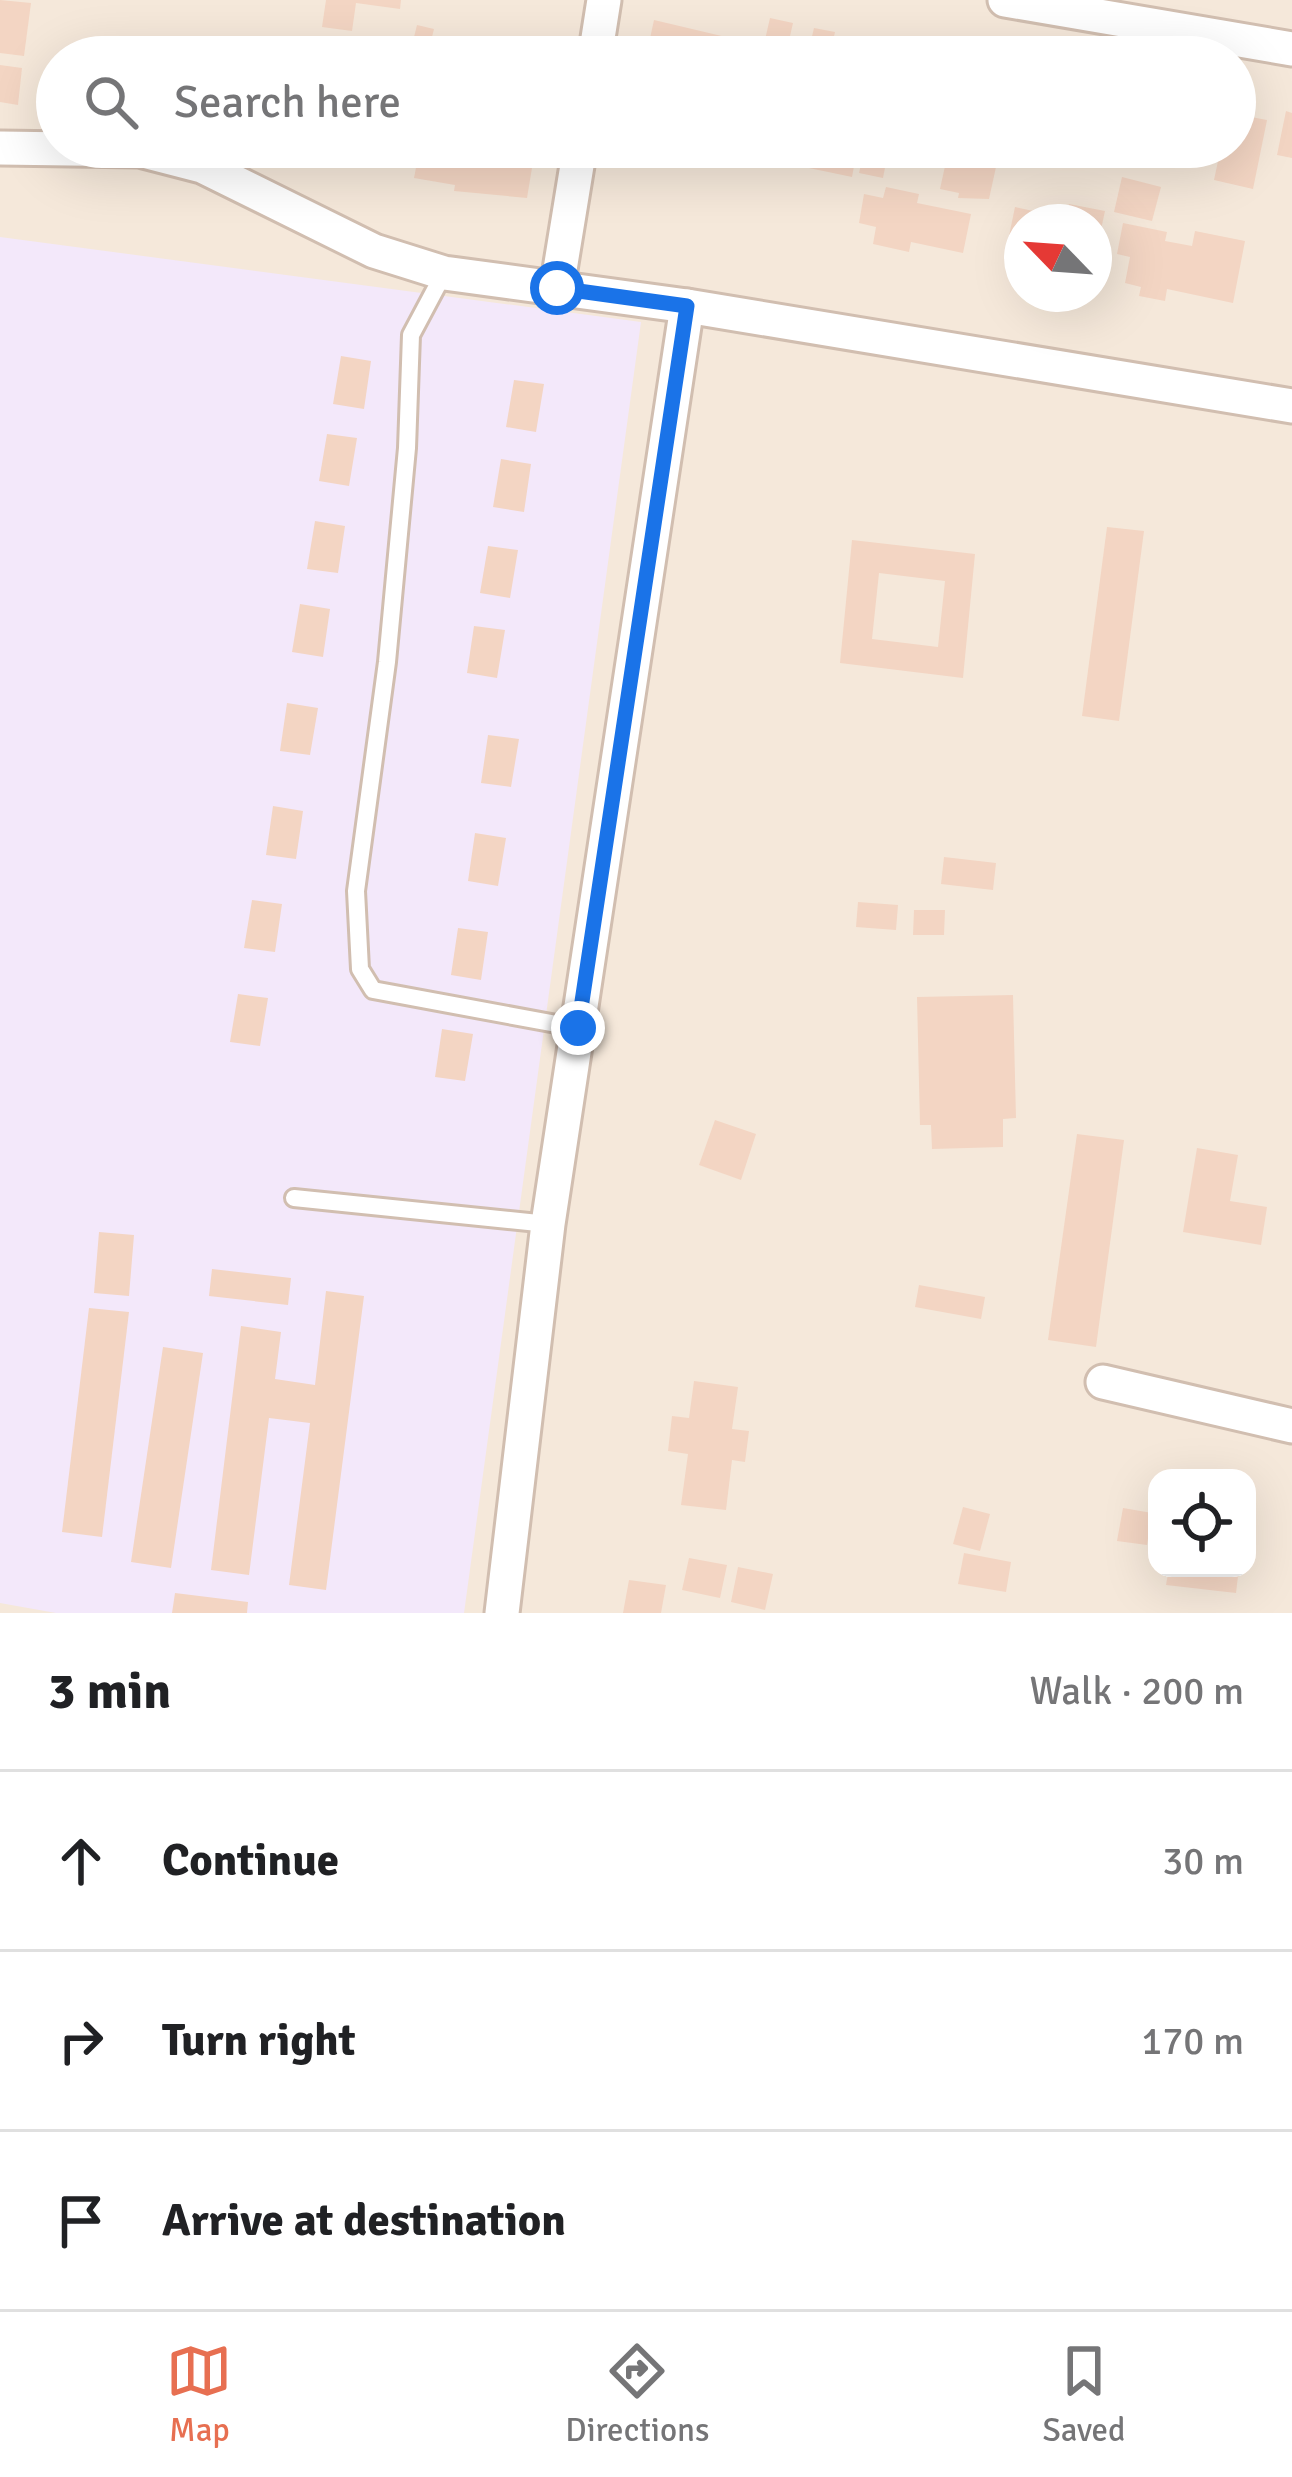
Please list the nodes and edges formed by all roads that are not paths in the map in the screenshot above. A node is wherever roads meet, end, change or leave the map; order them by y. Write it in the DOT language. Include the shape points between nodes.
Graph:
graph roads {
  1 [pos="604,0"];
  2 [pos="1005,0"];
  3 [pos="598,36"];
  4 [pos="1216,36"];
  5 [pos="1256,43"];
  6 [pos="1292,49"];
  7 [pos="0,148"];
  8 [pos="36,149"];
  9 [pos="206,168"];
  10 [pos="577,168"];
  11 [pos="444,273"];
  12 [pos="557,288"];
  13 [pos="687,306"];
  14 [pos="1292,406"];
  15 [pos="578,1028"];
  16 [pos="294,1198"];
  17 [pos="548,1224"];
  18 [pos="1103,1382"];
  19 [pos="1292,1426"];
  20 [pos="502,1613"];
  1 -- 3 [label="street"];
  2 -- 4 [label="street"];
  5 -- 6 [label="street"];
  7 -- 8 [label="street"];
  9 -- 11 [label="street" via="374,250"];
  10 -- 12 [label="street"];
  11 -- 12 [label="street"];
  11 -- 15 [label="lane" via="411,335 387,662 356,891 357,951 373,990"];
  12 -- 13 [label="street"];
  13 -- 14 [label="street"];
  13 -- 15 [label="street"];
  15 -- 17 [label="street"];
  16 -- 17 [label="lane"];
  17 -- 20 [label="street"];
  18 -- 19 [label="street"];
}
